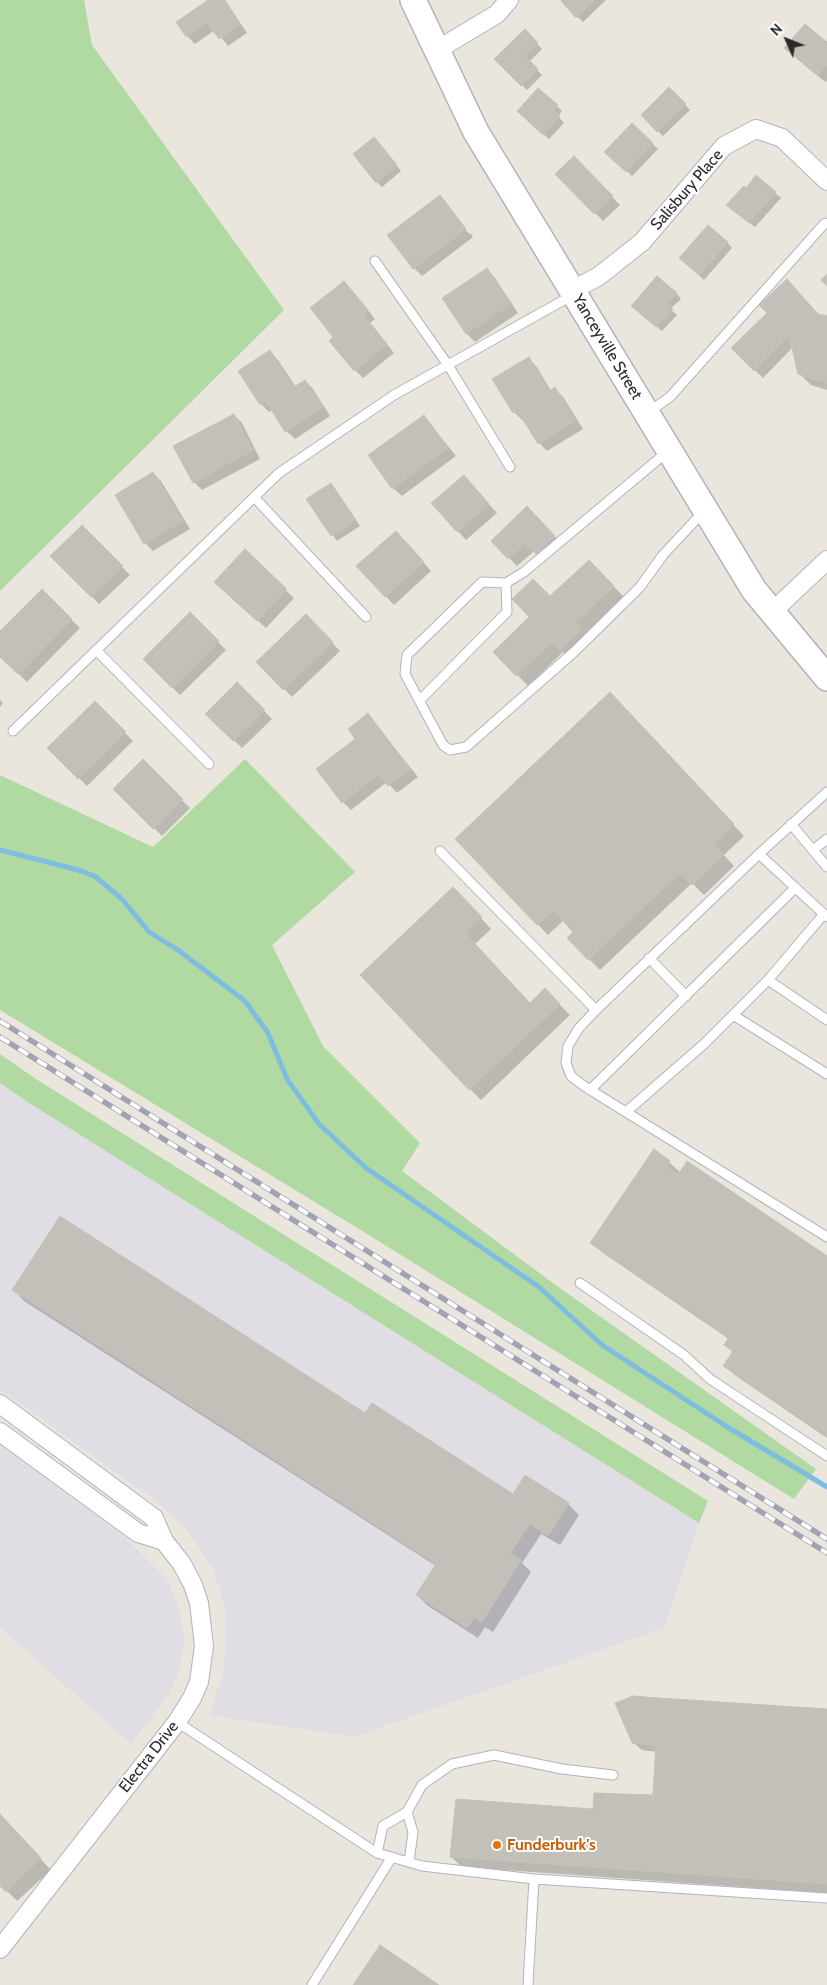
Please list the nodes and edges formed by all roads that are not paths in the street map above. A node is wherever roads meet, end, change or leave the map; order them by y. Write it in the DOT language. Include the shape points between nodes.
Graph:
graph roads {
  1 [pos="414,0"];
  2 [pos="509,0"];
  3 [pos="437,50"];
  4 [pos="827,181"];
  5 [pos="827,222"];
  6 [pos="375,261"];
  7 [pos="574,292"];
  8 [pos="448,365"];
  9 [pos="647,413"];
  10 [pos="670,451"];
  11 [pos="510,467"];
  12 [pos="254,497"];
  13 [pos="706,510"];
  14 [pos="827,560"];
  15 [pos="506,583"];
  16 [pos="772,612"];
  17 [pos="366,617"];
  18 [pos="96,650"];
  19 [pos="827,678"];
  20 [pos="420,700"];
  21 [pos="13,731"];
  22 [pos="209,764"];
  23 [pos="827,792"];
  24 [pos="791,824"];
  25 [pos="827,839"];
  26 [pos="813,850"];
  27 [pos="440,852"];
  28 [pos="759,854"];
  29 [pos="827,867"];
  30 [pos="795,888"];
  31 [pos="826,916"];
  32 [pos="649,958"];
  33 [pos="768,980"];
  34 [pos="686,996"];
  35 [pos="596,1010"];
  36 [pos="733,1015"];
  37 [pos="827,1020"];
  38 [pos="827,1074"];
  39 [pos="590,1090"];
  40 [pos="626,1112"];
  41 [pos="827,1237"];
  42 [pos="580,1283"];
  43 [pos="0,1404"];
  44 [pos="0,1432"];
  45 [pos="827,1456"];
  46 [pos="164,1541"];
  47 [pos="177,1722"];
  48 [pos="613,1776"];
  49 [pos="407,1812"];
  50 [pos="377,1853"];
  51 [pos="392,1857"];
  52 [pos="408,1862"];
  53 [pos="534,1879"];
  54 [pos="827,1898"];
  55 [pos="0,1948"];
  56 [pos="312,1985"];
  57 [pos="528,1985"];
  1 -- 3 [label="main road, Yanceyville Street"];
  2 -- 3 [label="street" via="497,14"];
  3 -- 7 [label="main road, Yanceyville Street" via="476,132"];
  4 -- 7 [label="street, Salisbury Place" via="782,138 756,129 724,146 642,242"];
  5 -- 9 [label="lane" via="670,397"];
  6 -- 8 [label="lane"];
  7 -- 8 [label="lane"];
  7 -- 9 [label="main road, Yanceyville Street"];
  8 -- 11 [label="lane"];
  8 -- 12 [label="lane" via="394,395 279,473"];
  9 -- 10 [label="main road, Yanceyville Street"];
  10 -- 13 [label="main road, Yanceyville Street"];
  10 -- 15 [label="lane" via="524,572"];
  12 -- 17 [label="lane"];
  12 -- 18 [label="lane"];
  13 -- 16 [label="main road, Yanceyville Street" via="754,590"];
  13 -- 20 [label="lane" via="663,555 640,587 574,652 466,747 450,750 443,745"];
  14 -- 16 [label="street"];
  15 -- 20 [label="lane" via="507,612"];
  15 -- 20 [label="lane" via="482,582 407,655 405,674"];
  16 -- 19 [label="main road, Yanceyville Street"];
  18 -- 21 [label="lane"];
  18 -- 22 [label="lane"];
  23 -- 24 [label="lane"];
  24 -- 26 [label="lane"];
  24 -- 28 [label="lane"];
  25 -- 26 [label="lane"];
  26 -- 29 [label="lane"];
  27 -- 35 [label="lane"];
  28 -- 30 [label="lane"];
  28 -- 32 [label="lane"];
  30 -- 31 [label="lane"];
  30 -- 34 [label="lane"];
  31 -- 33 [label="lane"];
  32 -- 34 [label="lane"];
  32 -- 35 [label="lane"];
  33 -- 36 [label="lane"];
  33 -- 37 [label="lane"];
  34 -- 39 [label="lane"];
  35 -- 39 [label="lane" via="568,1046 566,1063 571,1076"];
  36 -- 38 [label="lane"];
  36 -- 40 [label="lane"];
  39 -- 40 [label="lane"];
  40 -- 41 [label="lane"];
  42 -- 45 [label="lane" via="684,1355 710,1379"];
  43 -- 46 [label="street, Electra Drive" via="154,1518"];
  44 -- 46 [label="street" via="138,1534"];
  46 -- 47 [label="street, Electra Drive" via="193,1585 200,1602 203,1624 204,1646 199,1682"];
  47 -- 50 [label="lane"];
  47 -- 55 [label="street, Electra Drive"];
  48 -- 49 [label="lane" via="494,1755 452,1764 422,1785"];
  49 -- 50 [label="lane" via="383,1826"];
  49 -- 52 [label="lane" via="413,1832"];
  50 -- 51 [label="lane"];
  51 -- 52 [label="lane"];
  51 -- 56 [label="lane"];
  52 -- 53 [label="lane"];
  53 -- 54 [label="lane"];
  53 -- 57 [label="lane"];
}
